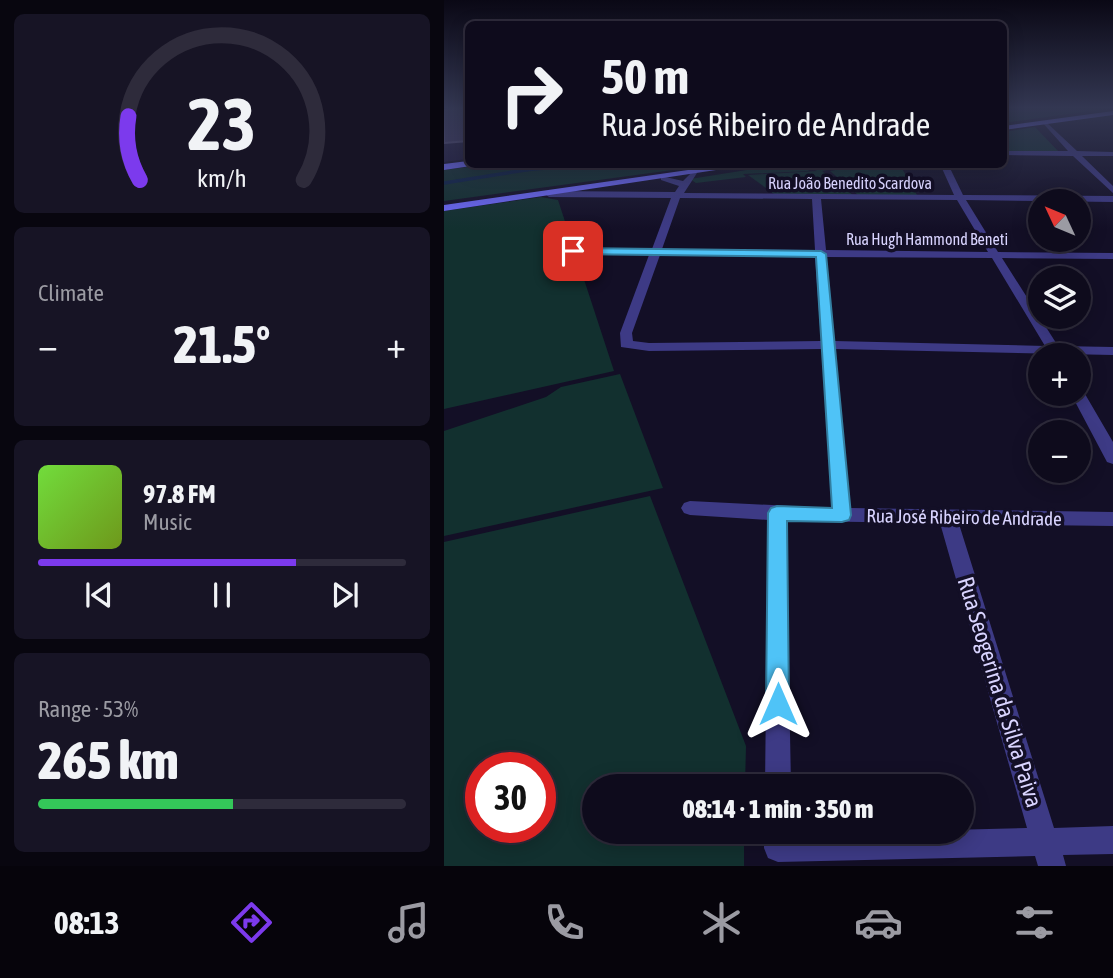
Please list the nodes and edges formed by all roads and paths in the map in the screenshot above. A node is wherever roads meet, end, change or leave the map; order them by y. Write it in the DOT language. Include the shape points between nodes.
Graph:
graph roads {
  1 [pos="1068,148"];
  2 [pos="1007,153"];
  3 [pos="1072,153"];
  4 [pos="1112,154"];
  5 [pos="465,164"];
  6 [pos="444,167"];
  7 [pos="726,168"];
  8 [pos="946,168"];
  9 [pos="693,173"];
  10 [pos="664,178"];
  11 [pos="684,187"];
  12 [pos="1112,191"];
  13 [pos="585,192"];
  14 [pos="676,197"];
  15 [pos="959,197"];
  16 [pos="816,198"];
  17 [pos="1112,199"];
  18 [pos="444,208"];
  19 [pos="573,251"];
  20 [pos="655,252"];
  21 [pos="821,254"];
  22 [pos="995,255"];
  23 [pos="1112,256"];
  24 [pos="1050,343"];
  25 [pos="828,345"];
  26 [pos="1112,351"];
  27 [pos="1028,352"];
  28 [pos="1091,352"];
  29 [pos="1084,406"];
  30 [pos="1112,458"];
  31 [pos="690,508"];
  32 [pos="777,513"];
  33 [pos="842,515"];
  34 [pos="948,517"];
  35 [pos="1112,519"];
  36 [pos="778,774"];
  37 [pos="1112,840"];
  38 [pos="861,844"];
  39 [pos="1049,853"];
  1 -- 3 [label="street"];
  2 -- 3 [label="street"];
  3 -- 4 [label="street"];
  3 -- 12 [label="street"];
  5 -- 6 [label="main road"];
  7 -- 9 [label="main road"];
  8 -- 15 [label="street"];
  9 -- 10 [label="main road"];
  9 -- 11 [label="street"];
  10 -- 11 [label="street"];
  10 -- 13 [label="main road"];
  11 -- 14 [label="street"];
  13 -- 14 [label="street, Rua João Benedito Scardova"];
  13 -- 18 [label="main road"];
  14 -- 16 [label="street, Rua João Benedito Scardova"];
  14 -- 20 [label="street"];
  15 -- 16 [label="street, Rua João Benedito Scardova"];
  15 -- 17 [label="street, Rua João Benedito Scardova"];
  15 -- 22 [label="street"];
  16 -- 21 [label="street"];
  19 -- 20 [label="street, Rua Hugh Hammond Beneti"];
  20 -- 21 [label="street, Rua Hugh Hammond Beneti"];
  20 -- 25 [label="street" via="626,344"];
  21 -- 22 [label="street, Rua Hugh Hammond Beneti"];
  21 -- 25 [label="street"];
  22 -- 23 [label="street, Rua Hugh Hammond Beneti"];
  22 -- 24 [label="street"];
  25 -- 27 [label="street"];
  25 -- 33 [label="street"];
  26 -- 28 [label="street"];
  29 -- 30 [label="street"];
  31 -- 32 [label="street, Rua José Ribeiro de Andrade"];
  32 -- 33 [label="street, Rua José Ribeiro de Andrade"];
  32 -- 36 [label="street"];
  33 -- 34 [label="street, Rua José Ribeiro de Andrade"];
  34 -- 35 [label="street, Rua José Ribeiro de Andrade"];
  34 -- 39 [label="street, Rua Seogerina da Silva Paiva"];
  37 -- 39 [label="street"];
  38 -- 39 [label="street"];
}
